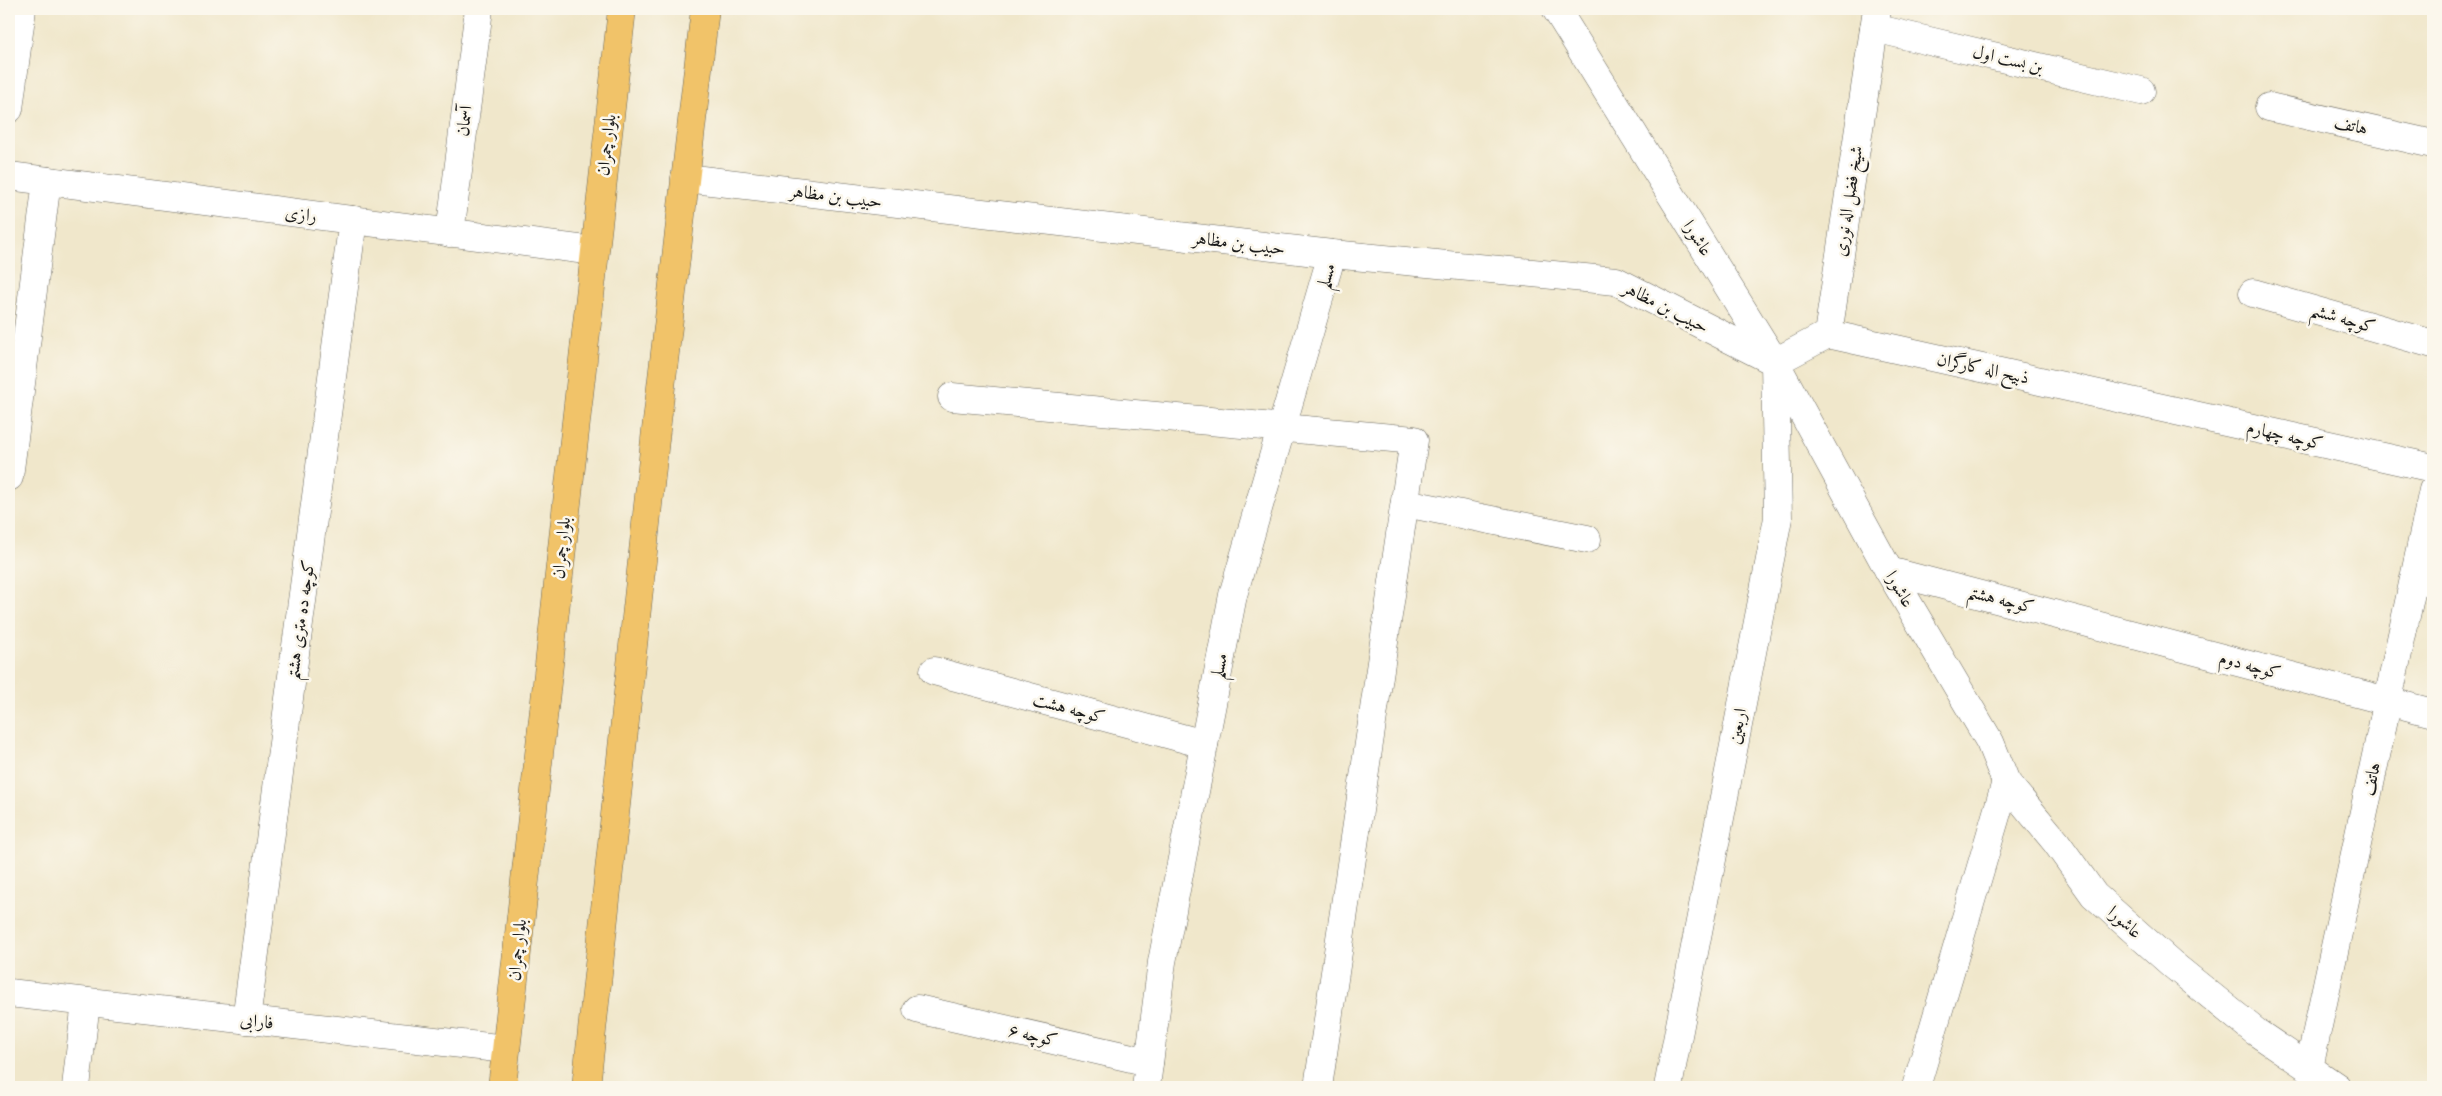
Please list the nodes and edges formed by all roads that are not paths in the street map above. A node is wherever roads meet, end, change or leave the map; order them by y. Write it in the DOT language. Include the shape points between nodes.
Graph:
graph roads {
  1 [pos="22,9"];
  2 [pos="479,9"];
  3 [pos="622,9"];
  4 [pos="705,9"];
  5 [pos="1556,9"];
  6 [pos="1876,18"];
  7 [pos="2141,91"];
  8 [pos="2269,107"];
  9 [pos="9,110"];
  10 [pos="2433,144"];
  11 [pos="9,176"];
  12 [pos="685,178"];
  13 [pos="47,181"];
  14 [pos="353,220"];
  15 [pos="450,233"];
  16 [pos="594,251"];
  17 [pos="1332,254"];
  18 [pos="2253,293"];
  19 [pos="1828,334"];
  20 [pos="2433,344"];
  21 [pos="1775,362"];
  22 [pos="952,397"];
  23 [pos="2138,402"];
  24 [pos="1282,428"];
  25 [pos="2433,468"];
  26 [pos="9,477"];
  27 [pos="2433,490"];
  28 [pos="1405,503"];
  29 [pos="1587,539"];
  30 [pos="1889,571"];
  31 [pos="2112,628"];
  32 [pos="934,671"];
  33 [pos="2387,703"];
  34 [pos="2433,713"];
  35 [pos="1204,744"];
  36 [pos="2006,782"];
  37 [pos="9,993"];
  38 [pos="86,1002"];
  39 [pos="917,1009"];
  40 [pos="246,1020"];
  41 [pos="506,1049"];
  42 [pos="1147,1074"];
  43 [pos="2307,1078"];
  44 [pos="76,1087"];
  45 [pos="502,1087"];
  46 [pos="586,1087"];
  47 [pos="1318,1087"];
  48 [pos="1668,1087"];
  49 [pos="1916,1087"];
  50 [pos="2338,1087"];
  1 -- 9 [label="street"];
  2 -- 15 [label="street, آسمان"];
  3 -- 16 [label="main road, بلوار چمران"];
  4 -- 12 [label="main road"];
  5 -- 21 [label="street, عاشورا"];
  6 -- 7 [label="street, بن بست اول"];
  6 -- 19 [label="street, شیخ فضل اله نوری"];
  8 -- 10 [label="street, هاتف"];
  11 -- 13 [label="street, رازی"];
  12 -- 17 [label="street, حبیب بن مظاهر"];
  12 -- 46 [label="main road"];
  13 -- 14 [label="street, رازی"];
  13 -- 26 [label="street"];
  14 -- 15 [label="street, رازی"];
  14 -- 40 [label="street, کوچه ده متری هشتم"];
  15 -- 16 [label="street, رازی"];
  16 -- 41 [label="main road, بلوار چمران"];
  17 -- 21 [label="street, حبیب بن مظاهر" via="1616,281"];
  17 -- 24 [label="street, مسلم"];
  18 -- 20 [label="street, کوچه ششم"];
  19 -- 21 [label="street"];
  19 -- 23 [label="street, ذبیح اله کارگران"];
  21 -- 30 [label="street, عاشورا"];
  21 -- 48 [label="street, اربعین" via="1778,518"];
  22 -- 24 [label="street"];
  23 -- 25 [label="street, کوچه چهارم"];
  24 -- 28 [label="street" via="1414,440"];
  24 -- 35 [label="street, مسلم" via="1233,595"];
  27 -- 33 [label="street, هاتف"];
  28 -- 29 [label="street"];
  28 -- 47 [label="street"];
  30 -- 31 [label="street, کوچه هشتم"];
  30 -- 36 [label="street, عاشورا" via="1990,742"];
  31 -- 33 [label="street, کوچه دوم"];
  32 -- 35 [label="street, کوچه هشت"];
  33 -- 34 [label="street, کوچه دوم"];
  33 -- 43 [label="street, هاتف"];
  35 -- 42 [label="street, مسلم" via="1162,962"];
  36 -- 43 [label="street, عاشورا" via="2056,842 2094,895"];
  36 -- 49 [label="street"];
  37 -- 38 [label="street, فارابی"];
  38 -- 40 [label="street, فارابی"];
  38 -- 44 [label="street"];
  39 -- 42 [label="street, کوچه ۶"];
  40 -- 41 [label="street, فارابی"];
  41 -- 45 [label="main road, بلوار چمران"];
  43 -- 50 [label="street, عاشورا"];
}
